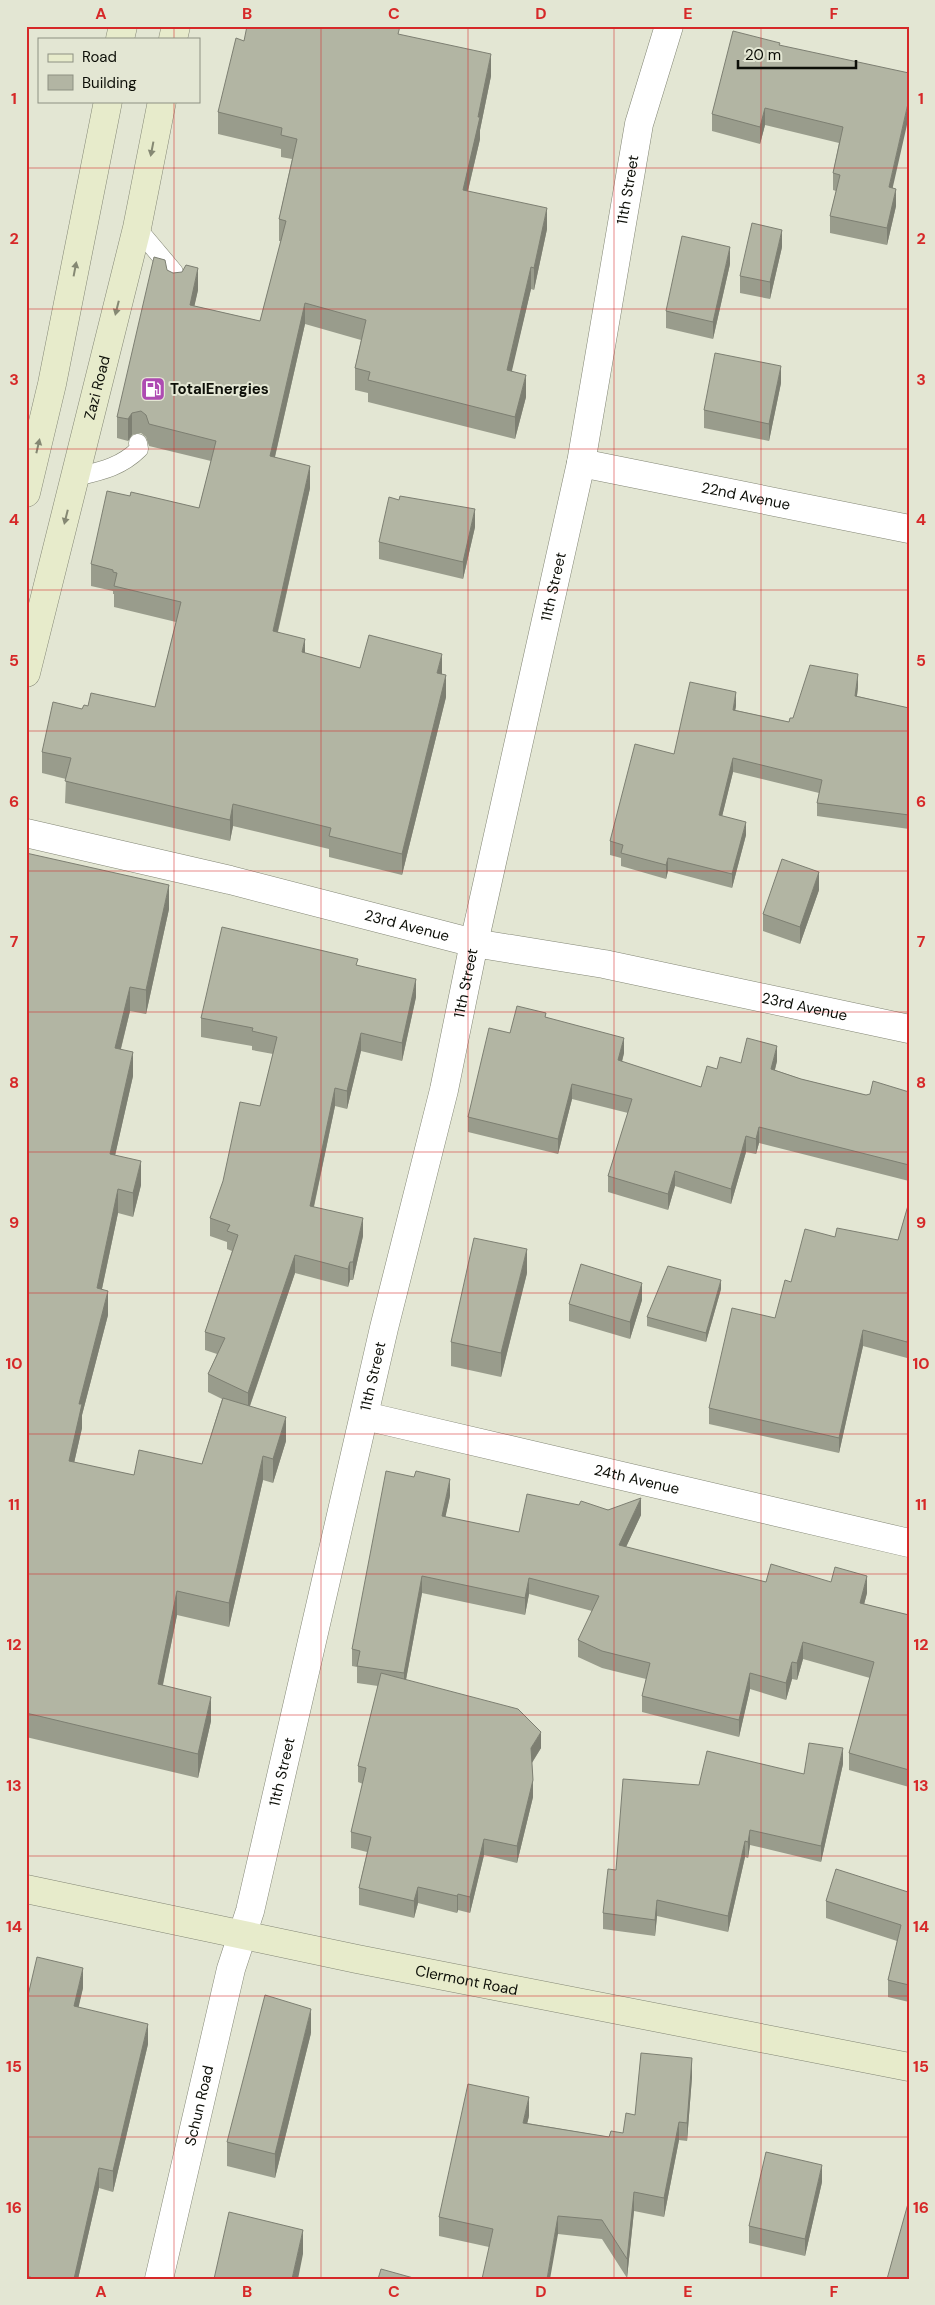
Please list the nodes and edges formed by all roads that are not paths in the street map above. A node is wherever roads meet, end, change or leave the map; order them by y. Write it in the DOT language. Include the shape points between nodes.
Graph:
graph roads {
  1 [pos="670,26"];
  2 [pos="108,102"];
  3 [pos="162,102"];
  4 [pos="138,228"];
  5 [pos="176,285"];
  6 [pos="138,443"];
  7 [pos="580,463"];
  8 [pos="76,477"];
  9 [pos="26,493"];
  10 [pos="909,529"];
  11 [pos="26,673"];
  12 [pos="26,833"];
  13 [pos="474,943"];
  14 [pos="909,1029"];
  15 [pos="365,1416"];
  16 [pos="909,1542"];
  17 [pos="26,1889"];
  18 [pos="242,1935"];
  19 [pos="909,2067"];
  20 [pos="159,2279"];
  1 -- 7 [label="street, 11th Street" via="639,124"];
  9 -- 2 [label="street, one-way" via="52,384"];
  3 -- 4 [label="street, Zazi Road, one-way"];
  4 -- 5 [label="lane" via="168,263 174,272"];
  4 -- 8 [label="street, Zazi Road, one-way"];
  6 -- 8 [label="lane" via="139,448 121,464"];
  7 -- 10 [label="street, 22nd Avenue"];
  7 -- 13 [label="street, 11th Street"];
  8 -- 11 [label="street, Zazi Road, one-way"];
  12 -- 13 [label="street, 23rd Avenue" via="230,880"];
  13 -- 14 [label="street, 23rd Avenue" via="604,964"];
  13 -- 15 [label="street, 11th Street" via="444,1090"];
  15 -- 16 [label="street, 24th Avenue"];
  15 -- 18 [label="street, 11th Street"];
  17 -- 18 [label="street, Clermont Road"];
  18 -- 19 [label="street, Clermont Road"];
  18 -- 20 [label="street, Schun Road" via="231,1969"];
}
